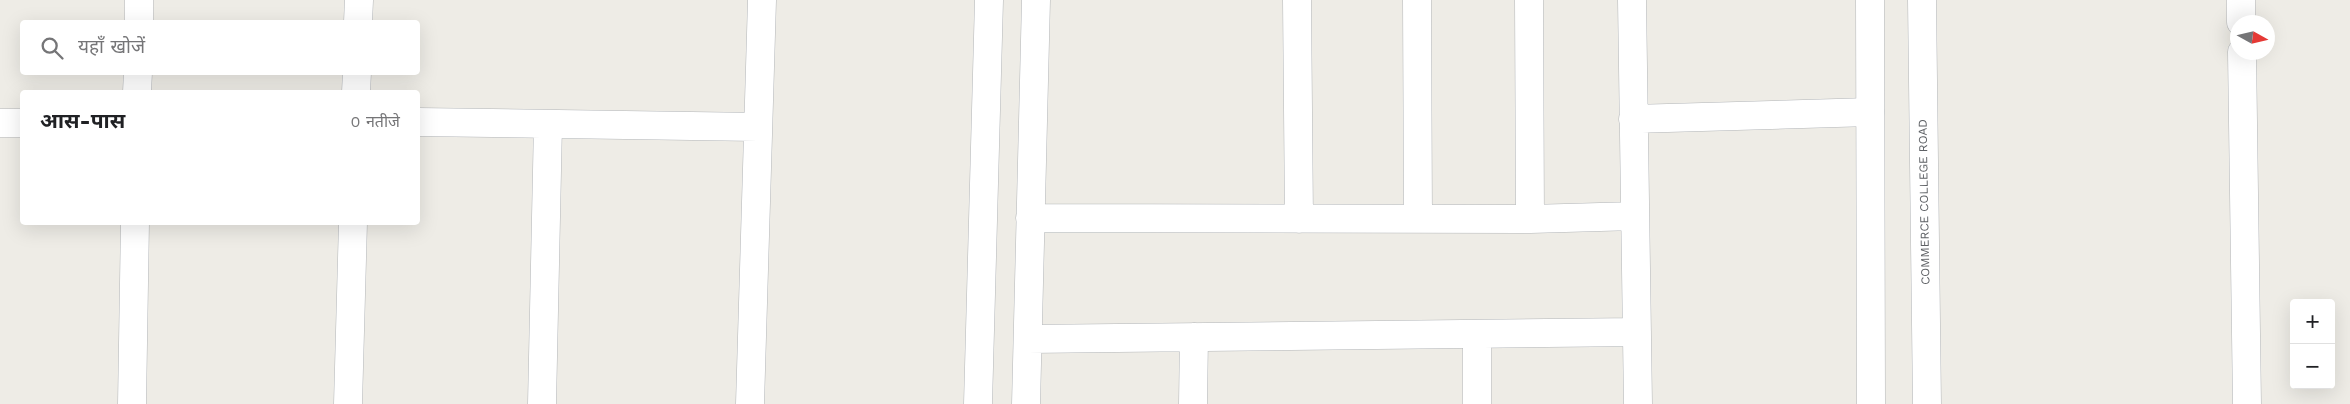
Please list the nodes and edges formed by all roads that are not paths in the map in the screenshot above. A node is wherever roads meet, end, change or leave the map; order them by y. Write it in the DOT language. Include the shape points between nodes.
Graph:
graph roads {
  1 [pos="139,0"];
  2 [pos="359,0"];
  3 [pos="762,0"];
  4 [pos="989,0"];
  5 [pos="1036,0"];
  6 [pos="1296,0"];
  7 [pos="1417,0"];
  8 [pos="1528,0"];
  9 [pos="1632,0"];
  10 [pos="1870,0"];
  11 [pos="1922,0"];
  12 [pos="2241,0"];
  13 [pos="2242,15"];
  14 [pos="138,20"];
  15 [pos="358,20"];
  16 [pos="2242,60"];
  17 [pos="138,75"];
  18 [pos="357,75"];
  19 [pos="137,90"];
  20 [pos="356,90"];
  21 [pos="1870,112"];
  22 [pos="1633,119"];
  23 [pos="420,122"];
  24 [pos="0,123"];
  25 [pos="20,123"];
  26 [pos="548,124"];
  27 [pos="758,127"];
  28 [pos="1635,216"];
  29 [pos="1030,218"];
  30 [pos="1299,219"];
  31 [pos="1418,219"];
  32 [pos="1530,219"];
  33 [pos="135,225"];
  34 [pos="353,225"];
  35 [pos="1637,332"];
  36 [pos="1477,334"];
  37 [pos="1194,337"];
  38 [pos="1028,339"];
  39 [pos="132,404"];
  40 [pos="348,404"];
  41 [pos="542,404"];
  42 [pos="750,404"];
  43 [pos="978,404"];
  44 [pos="1026,404"];
  45 [pos="1193,404"];
  46 [pos="1477,404"];
  47 [pos="1638,404"];
  48 [pos="1871,404"];
  49 [pos="1927,404"];
  50 [pos="2247,404"];
  1 -- 14 [label="street"];
  2 -- 15 [label="street"];
  3 -- 27 [label="street"];
  4 -- 43 [label="street"];
  5 -- 29 [label="street"];
  6 -- 30 [label="street"];
  7 -- 31 [label="street"];
  8 -- 32 [label="street"];
  9 -- 22 [label="street"];
  10 -- 21 [label="street"];
  11 -- 49 [label="street, COMMERCE COLLEGE ROAD"];
  12 -- 13 [label="street"];
  16 -- 50 [label="street"];
  17 -- 19 [label="street"];
  18 -- 20 [label="street"];
  21 -- 22 [label="street"];
  21 -- 48 [label="street"];
  22 -- 28 [label="street"];
  23 -- 26 [label="street"];
  24 -- 25 [label="street"];
  26 -- 27 [label="street"];
  26 -- 41 [label="street"];
  27 -- 42 [label="street"];
  28 -- 32 [label="street"];
  28 -- 35 [label="street"];
  29 -- 30 [label="street"];
  29 -- 38 [label="street"];
  30 -- 31 [label="street"];
  31 -- 32 [label="street"];
  33 -- 39 [label="street"];
  34 -- 40 [label="street"];
  35 -- 36 [label="street"];
  35 -- 47 [label="street"];
  36 -- 37 [label="street"];
  36 -- 46 [label="street"];
  37 -- 38 [label="street"];
  37 -- 45 [label="street"];
  38 -- 44 [label="street"];
}
